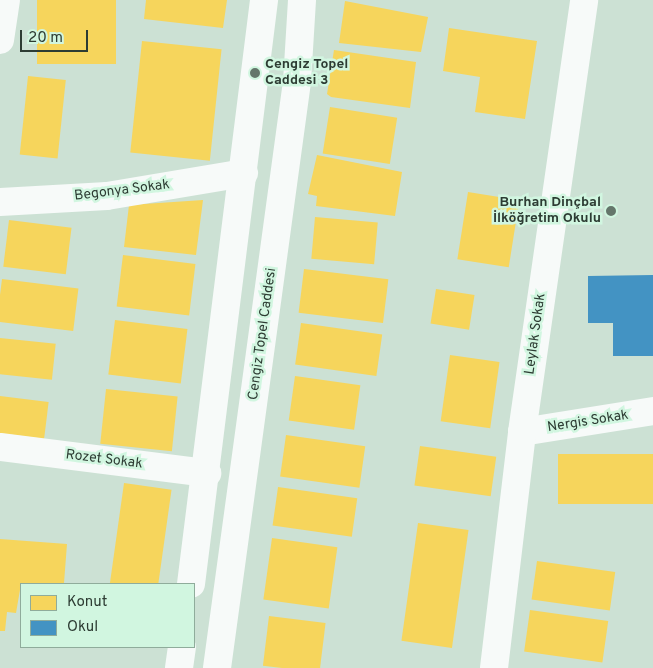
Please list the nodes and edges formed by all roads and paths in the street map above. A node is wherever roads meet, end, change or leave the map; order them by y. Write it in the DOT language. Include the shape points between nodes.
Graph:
graph roads {
  1 [pos="6,0"];
  2 [pos="264,0"];
  3 [pos="302,0"];
  4 [pos="584,0"];
  5 [pos="0,40"];
  6 [pos="244,173"];
  7 [pos="0,202"];
  8 [pos="653,411"];
  9 [pos="522,432"];
  10 [pos="0,447"];
  11 [pos="207,473"];
  12 [pos="191,583"];
  13 [pos="182,648"];
  14 [pos="179,668"];
  15 [pos="217,668"];
  16 [pos="494,668"];
  1 -- 5 [label="street"];
  2 -- 6 [label="street"];
  3 -- 15 [label="street, Cengiz Topel Caddesi" via="297,82"];
  4 -- 9 [label="street, Leylak Sokak"];
  6 -- 7 [label="street, Begonya Sokak" via="107,196"];
  6 -- 11 [label="street"];
  8 -- 9 [label="street, Nergis Sokak"];
  9 -- 16 [label="street, Leylak Sokak"];
  10 -- 11 [label="street, Rozet Sokak"];
  11 -- 12 [label="street"];
  13 -- 14 [label="street"];
}
